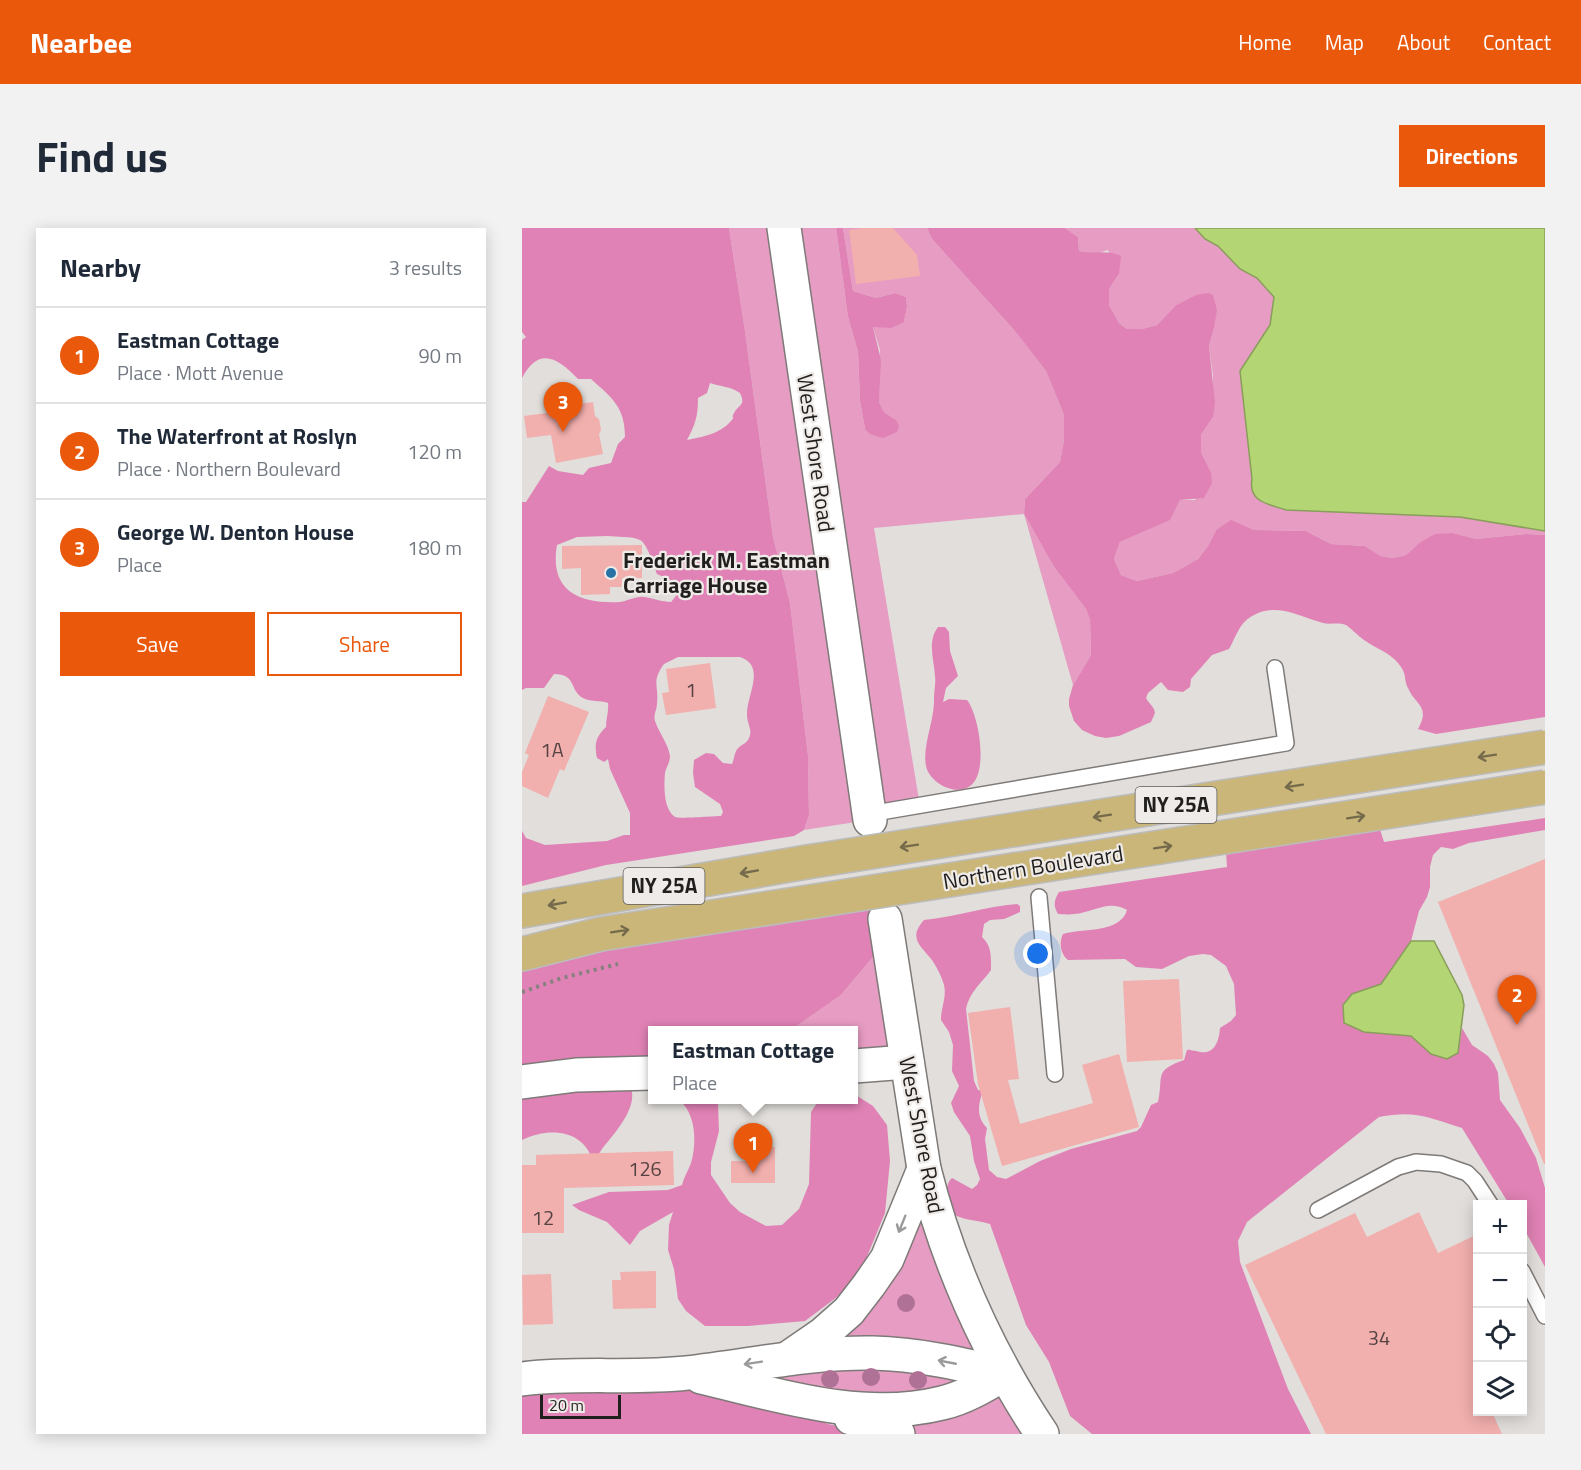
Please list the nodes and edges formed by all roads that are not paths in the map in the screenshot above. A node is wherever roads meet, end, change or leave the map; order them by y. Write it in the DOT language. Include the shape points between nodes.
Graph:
graph roads {
  1 [pos="784,228"];
  2 [pos="1275,668"];
  3 [pos="1545,747"];
  4 [pos="1545,787"];
  5 [pos="869,817"];
  6 [pos="1038,897"];
  7 [pos="522,911"];
  8 [pos="885,919"];
  9 [pos="522,954"];
  10 [pos="907,1062"];
  11 [pos="858,1065"];
  12 [pos="648,1073"];
  13 [pos="1055,1074"];
  14 [pos="522,1082"];
  15 [pos="924,1169"];
  16 [pos="1487,1200"];
  17 [pos="1318,1210"];
  18 [pos="1527,1280"];
  19 [pos="1545,1316"];
  20 [pos="788,1358"];
  21 [pos="685,1374"];
  22 [pos="1004,1374"];
  23 [pos="522,1379"];
  24 [pos="795,1399"];
  25 [pos="898,1434"];
  26 [pos="1042,1434"];
  1 -- 5 [label="main road, West Shore Road"];
  2 -- 5 [label="lane" via="1286,743"];
  3 -- 7 [label="main road, Northern Boulevard / NY 25A, one-way, bridge" via="807,862"];
  9 -- 4 [label="main road, Northern Boulevard / NY 25A, one-way, bridge" via="601,934"];
  6 -- 13 [label="lane"];
  8 -- 10 [label="main road, West Shore Road"];
  10 -- 11 [label="main road"];
  10 -- 15 [label="main road, West Shore Road"];
  12 -- 14 [label="main road" via="576,1075"];
  15 -- 20 [label="main road, one-way" via="887,1258 869,1285 849,1311"];
  15 -- 22 [label="main road, West Shore Road" via="945,1243"];
  16 -- 17 [label="lane" via="1467,1173 1441,1164 1416,1162 1398,1167"];
  18 -- 19 [label="lane"];
  20 -- 21 [label="main road, one-way"];
  22 -- 20 [label="main road, one-way" via="899,1354"];
  21 -- 23 [label="main road"];
  21 -- 24 [label="main road"];
  22 -- 24 [label="main road" via="944,1403 919,1407 868,1409"];
  22 -- 26 [label="main road, West Shore Road"];
  24 -- 25 [label="main road"];
}
